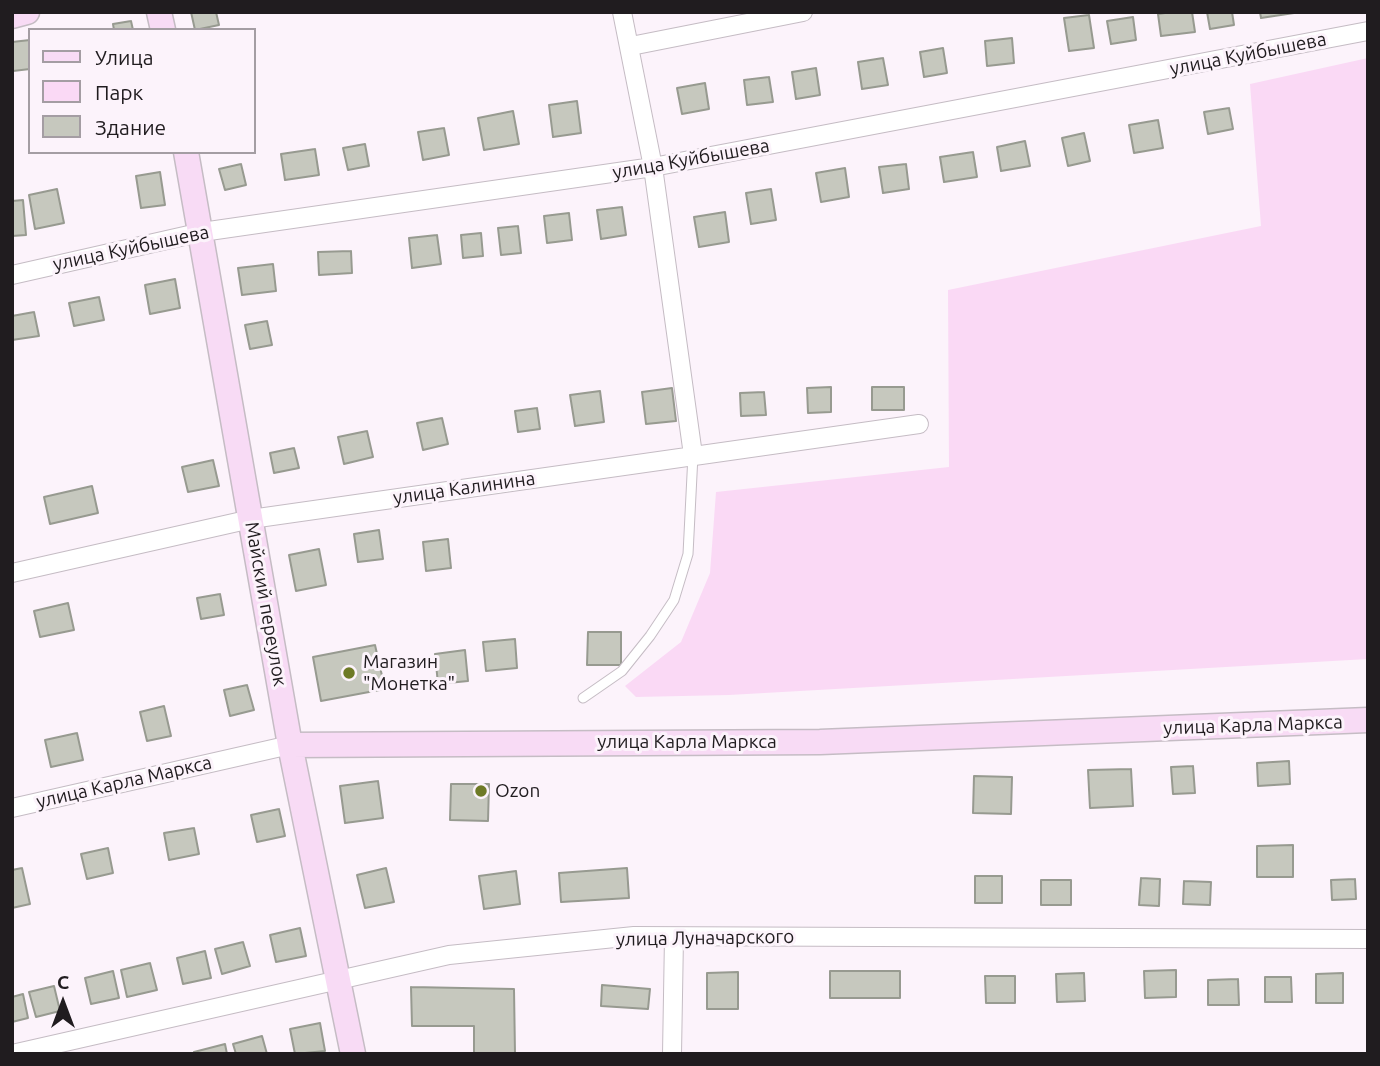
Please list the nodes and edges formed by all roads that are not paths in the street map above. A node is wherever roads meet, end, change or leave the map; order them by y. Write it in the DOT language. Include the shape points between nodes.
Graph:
graph roads {
  1 [pos="27,12"];
  2 [pos="622,12"];
  3 [pos="803,12"];
  4 [pos="12,16"];
  5 [pos="1368,32"];
  6 [pos="631,46"];
  7 [pos="186,154"];
  8 [pos="653,167"];
  9 [pos="202,232"];
  10 [pos="12,275"];
  11 [pos="919,424"];
  12 [pos="693,455"];
  13 [pos="251,519"];
  14 [pos="12,573"];
  15 [pos="583,698"];
  16 [pos="1368,720"];
  17 [pos="290,745"];
  18 [pos="12,808"];
  19 [pos="674,936"];
  20 [pos="1368,939"];
  21 [pos="339,981"];
  22 [pos="12,1054"];
  23 [pos="353,1054"];
  24 [pos="673,1054"];
  1 -- 4 [label="main road"];
  2 -- 6 [label="street"];
  3 -- 6 [label="street"];
  5 -- 8 [label="street, улица Куйбышева"];
  6 -- 8 [label="street"];
  7 -- 9 [label="main road, Майский переулок"];
  8 -- 9 [label="street, улица Куйбышева"];
  8 -- 12 [label="street"];
  9 -- 10 [label="street, улица Куйбышева"];
  9 -- 13 [label="main road, Майский переулок"];
  11 -- 12 [label="street, улица Калинина"];
  12 -- 13 [label="street, улица Калинина"];
  12 -- 15 [label="lane" via="688,554 674,600 622,671"];
  13 -- 14 [label="street, улица Калинина"];
  13 -- 17 [label="main road, Майский переулок"];
  16 -- 17 [label="main road, улица Карла Маркса" via="820,741"];
  17 -- 18 [label="street, улица Карла Маркса"];
  17 -- 21 [label="main road, Майский переулок"];
  19 -- 20 [label="street, улица Луначарского"];
  19 -- 21 [label="street, улица Луначарского" via="449,955"];
  19 -- 24 [label="street"];
  21 -- 22 [label="street, улица Луначарского"];
  21 -- 23 [label="main road, Майский переулок"];
}
